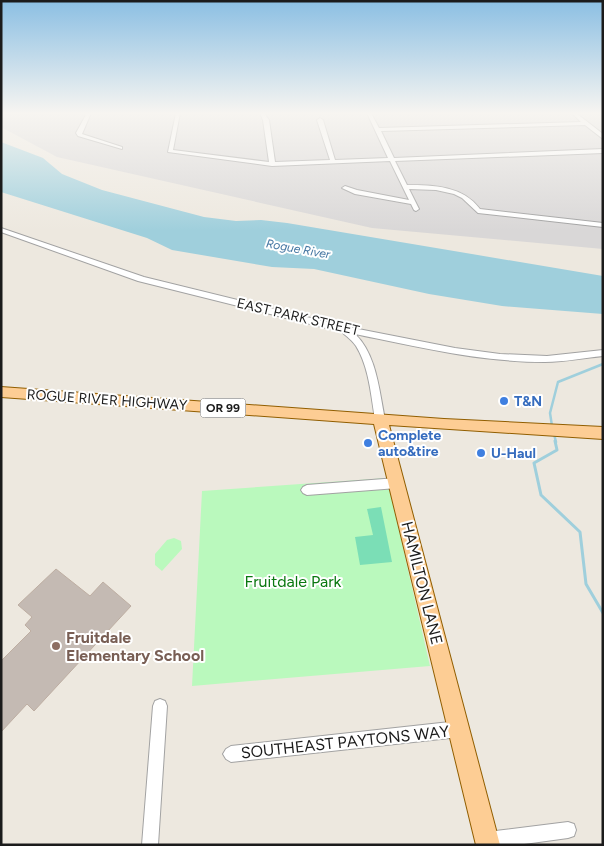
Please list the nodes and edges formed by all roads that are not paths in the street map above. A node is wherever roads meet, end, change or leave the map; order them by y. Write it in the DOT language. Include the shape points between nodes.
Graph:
graph roads {
  1 [pos="182,152"];
  2 [pos="270,152"];
  3 [pos="330,152"];
  4 [pos="389,152"];
  5 [pos="564,152"];
  6 [pos="392,159"];
  7 [pos="333,161"];
  8 [pos="272,164"];
  9 [pos="406,187"];
  10 [pos="345,188"];
  11 [pos="603,225"];
  12 [pos="1,230"];
  13 [pos="344,329"];
  14 [pos="603,353"];
  15 [pos="1,392"];
  16 [pos="380,420"];
  17 [pos="603,433"];
  18 [pos="397,483"];
  19 [pos="308,490"];
  20 [pos="160,706"];
  21 [pos="458,730"];
  22 [pos="232,754"];
  23 [pos="568,830"];
  24 [pos="488,842"];
  25 [pos="150,845"];
  1 -- 8 [label="street"];
  2 -- 8 [label="street"];
  3 -- 7 [label="street"];
  4 -- 6 [label="street"];
  5 -- 6 [label="street"];
  6 -- 7 [label="street"];
  6 -- 9 [label="street"];
  7 -- 8 [label="street"];
  9 -- 10 [label="street" via="414,206"];
  9 -- 11 [label="street" via="432,187 457,194 471,202 478,211"];
  12 -- 13 [label="street, EAST PARK STREET" via="141,279"];
  13 -- 14 [label="street, EAST PARK STREET" via="500,357 547,359"];
  13 -- 16 [label="street, HAMILTON LANE" via="357,339 364,352"];
  15 -- 16 [label="main road, ROGUE RIVER HIGHWAY / OR 99"];
  16 -- 17 [label="main road, ROGUE RIVER HIGHWAY / OR 99"];
  16 -- 18 [label="main road, HAMILTON LANE"];
  18 -- 19 [label="street"];
  18 -- 21 [label="main road, HAMILTON LANE"];
  20 -- 25 [label="street"];
  21 -- 22 [label="street, SOUTHEAST PAYTONS WAY"];
  21 -- 24 [label="main road, HAMILTON LANE"];
  23 -- 24 [label="street"];
}
